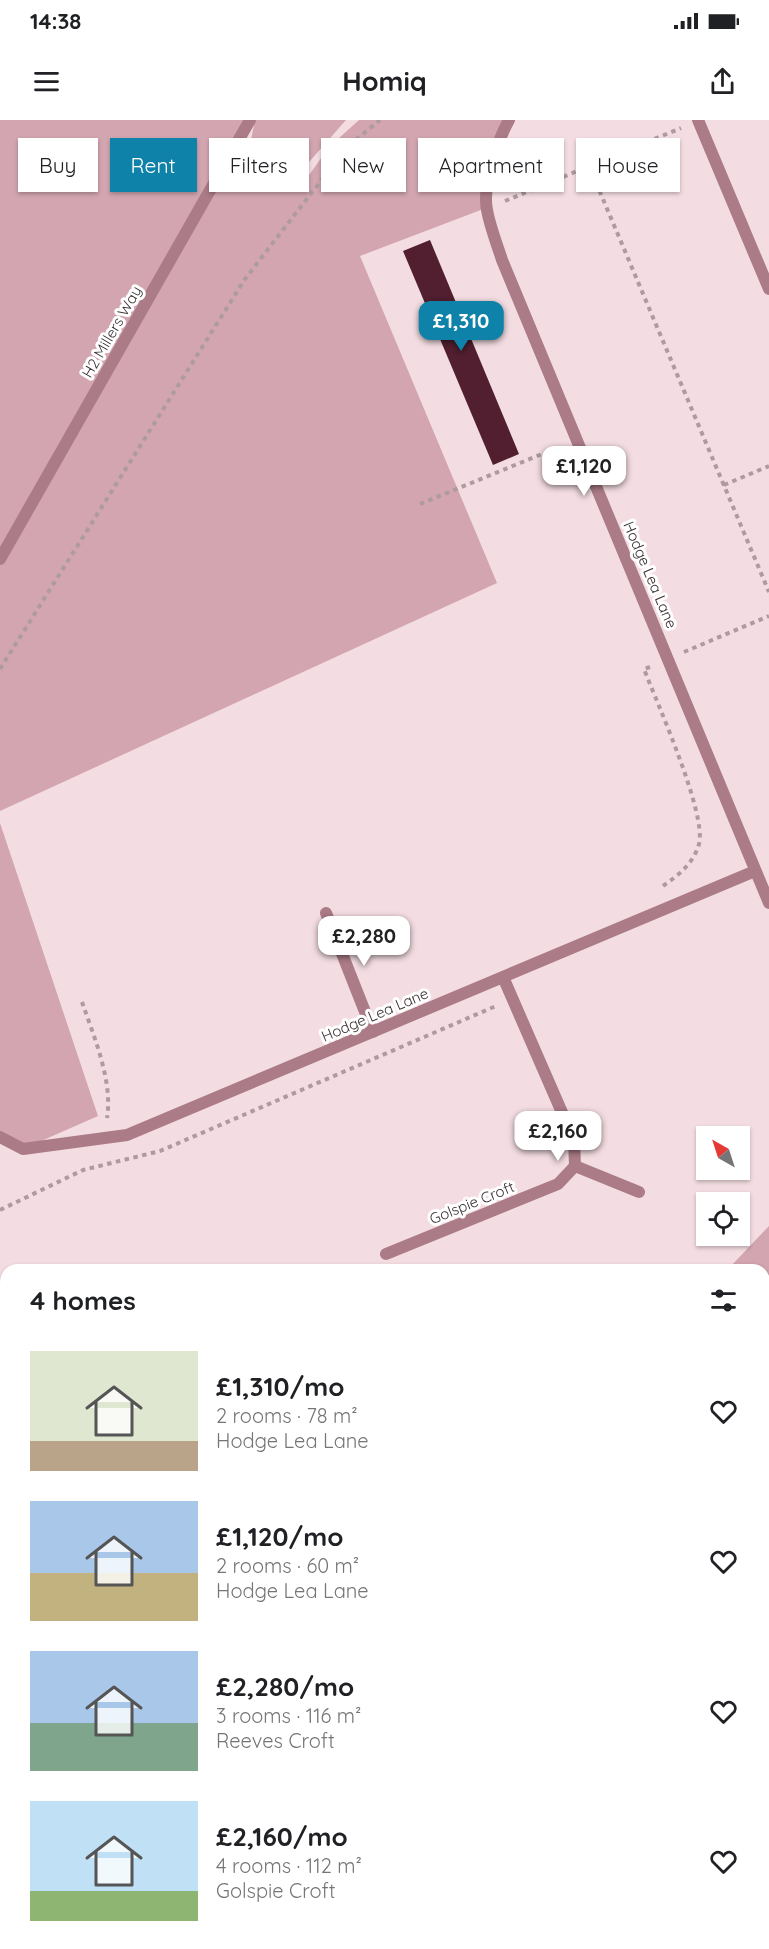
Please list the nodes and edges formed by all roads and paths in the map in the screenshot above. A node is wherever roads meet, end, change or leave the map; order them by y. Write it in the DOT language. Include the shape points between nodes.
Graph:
graph roads {
  1 [pos="250,120"];
  2 [pos="380,120"];
  3 [pos="509,120"];
  4 [pos="698,121"];
  5 [pos="657,138"];
  6 [pos="576,171"];
  7 [pos="600,192"];
  8 [pos="486,208"];
  9 [pos="769,289"];
  10 [pos="577,440"];
  11 [pos="769,466"];
  12 [pos="724,485"];
  13 [pos="420,504"];
  14 [pos="7,547"];
  15 [pos="0,559"];
  16 [pos="0,566"];
  17 [pos="769,592"];
  18 [pos="769,616"];
  19 [pos="668,659"];
  20 [pos="0,669"];
  21 [pos="755,871"];
  22 [pos="769,903"];
  23 [pos="326,913"];
  24 [pos="647,915"];
  25 [pos="503,977"];
  26 [pos="512,999"];
  27 [pos="82,1002"];
  28 [pos="373,1032"];
  29 [pos="0,1137"];
  30 [pos="101,1138"];
  31 [pos="575,1166"];
  32 [pos="639,1192"];
  33 [pos="0,1210"];
  34 [pos="386,1254"];
  1 -- 14 [label="street, H2 Millers Way"];
  2 -- 20 [label="path" via="347,147 245,279"];
  3 -- 8 [label="street, Hodge Lea Lane" via="491,165"];
  4 -- 5 [label="path"];
  4 -- 9 [label="street"];
  6 -- 8 [label="path"];
  7 -- 12 [label="path"];
  8 -- 10 [label="street, Hodge Lea Lane" via="502,260"];
  10 -- 13 [label="path"];
  10 -- 19 [label="street, Hodge Lea Lane"];
  11 -- 12 [label="path"];
  12 -- 17 [label="path"];
  14 -- 15 [label="street, H2 Millers Way"];
  14 -- 16 [label="street"];
  18 -- 19 [label="path"];
  19 -- 21 [label="street, Hodge Lea Lane"];
  19 -- 24 [label="path" via="644,669 696,805 699,844 684,872 656,891"];
  21 -- 22 [label="street, Hodge Lea Lane"];
  21 -- 24 [label="street, Hodge Lea Lane"];
  23 -- 28 [label="street"];
  24 -- 25 [label="street, Hodge Lea Lane"];
  25 -- 26 [label="street"];
  25 -- 28 [label="street, Hodge Lea Lane"];
  26 -- 31 [label="street" via="574,1140"];
  26 -- 33 [label="path" via="160,1152 83,1170"];
  27 -- 30 [label="path" via="107,1092 108,1115"];
  28 -- 30 [label="street, Hodge Lea Lane" via="127,1135"];
  29 -- 30 [label="street, Hodge Lea Lane" via="23,1149"];
  31 -- 32 [label="street"];
  31 -- 34 [label="street, Golspie Croft" via="558,1184"];
}
